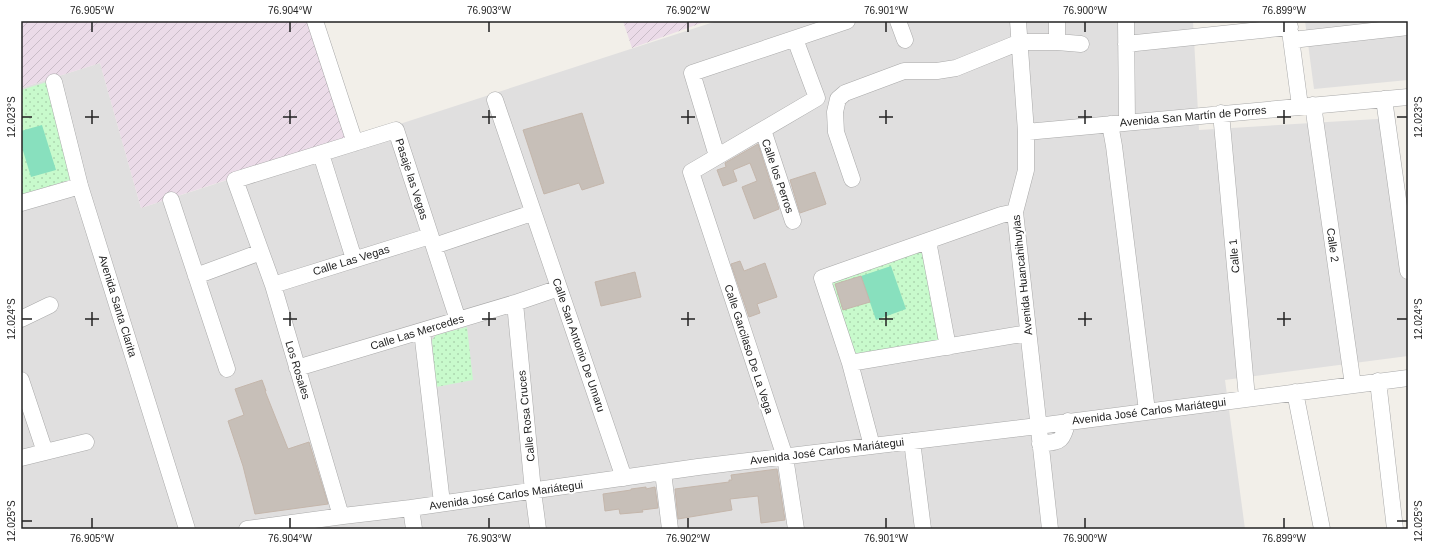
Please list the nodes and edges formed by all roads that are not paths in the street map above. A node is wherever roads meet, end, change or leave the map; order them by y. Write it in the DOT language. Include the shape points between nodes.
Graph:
graph roads {
  1 [pos="315,21"];
  2 [pos="847,21"];
  3 [pos="898,21"];
  4 [pos="1018,21"];
  5 [pos="1057,21"];
  6 [pos="1126,21"];
  7 [pos="1408,27"];
  8 [pos="1290,30"];
  9 [pos="795,39"];
  10 [pos="905,40"];
  11 [pos="1020,42"];
  12 [pos="1057,42"];
  13 [pos="1081,44"];
  14 [pos="1126,44"];
  15 [pos="54,82"];
  16 [pos="1408,96"];
  17 [pos="1384,99"];
  18 [pos="495,100"];
  19 [pos="1307,106"];
  20 [pos="1221,113"];
  21 [pos="1127,122"];
  22 [pos="1110,124"];
  23 [pos="763,130"];
  24 [pos="1026,132"];
  25 [pos="355,143"];
  26 [pos="321,154"];
  27 [pos="717,156"];
  28 [pos="852,179"];
  29 [pos="235,180"];
  30 [pos="80,186"];
  31 [pos="171,200"];
  32 [pos="21,203"];
  33 [pos="1015,212"];
  34 [pos="532,213"];
  35 [pos="793,221"];
  36 [pos="432,241"];
  37 [pos="928,241"];
  38 [pos="261,252"];
  39 [pos="354,259"];
  40 [pos="1408,271"];
  41 [pos="196,276"];
  42 [pos="273,285"];
  43 [pos="559,288"];
  44 [pos="515,303"];
  45 [pos="50,305"];
  46 [pos="21,319"];
  47 [pos="458,320"];
  48 [pos="422,331"];
  49 [pos="1028,334"];
  50 [pos="948,347"];
  51 [pos="850,363"];
  52 [pos="297,368"];
  53 [pos="227,369"];
  54 [pos="1408,378"];
  55 [pos="21,380"];
  56 [pos="1378,381"];
  57 [pos="1353,385"];
  58 [pos="1295,392"];
  59 [pos="1247,398"];
  60 [pos="1147,411"];
  61 [pos="1068,422"];
  62 [pos="1038,426"];
  63 [pos="912,441"];
  64 [pos="86,442"];
  65 [pos="1040,444"];
  66 [pos="872,446"];
  67 [pos="45,452"];
  68 [pos="785,457"];
  69 [pos="21,458"];
  70 [pos="663,472"];
  71 [pos="624,478"];
  72 [pos="533,491"];
  73 [pos="442,503"];
  74 [pos="411,508"];
  75 [pos="341,516"];
  76 [pos="287,526"];
  77 [pos="187,529"];
  78 [pos="247,529"];
  79 [pos="414,529"];
  80 [pos="538,529"];
  81 [pos="670,529"];
  82 [pos="796,529"];
  83 [pos="923,529"];
  84 [pos="1050,529"];
  85 [pos="1322,529"];
  86 [pos="1395,529"];
  1 -- 25 [label="street"];
  2 -- 9 [label="street"];
  3 -- 10 [label="street"];
  4 -- 11 [label="street, Avenida Huancahihuylas"];
  5 -- 12 [label="street"];
  6 -- 14 [label="street"];
  7 -- 8 [label="street"];
  8 -- 14 [label="street"];
  8 -- 19 [label="street, Calle 2"];
  9 -- 23 [label="street" via="817,98"];
  9 -- 27 [label="street" via="692,73"];
  11 -- 12 [label="street"];
  11 -- 24 [label="street, Avenida Huancahihuylas"];
  11 -- 28 [label="street" via="956,68 904,71 845,93 838,99 835,112 836,132"];
  12 -- 13 [label="street"];
  14 -- 21 [label="street"];
  15 -- 30 [label="street, Avenida Santa Clarita"];
  16 -- 17 [label="street, Avenida San Martín de Porres"];
  17 -- 19 [label="street, Avenida San Martín de Porres"];
  17 -- 40 [label="street"];
  18 -- 34 [label="street, Calle San Antonio De Umaru"];
  19 -- 20 [label="street, Avenida San Martín de Porres"];
  19 -- 57 [label="street, Calle 2"];
  20 -- 21 [label="street, Avenida San Martín de Porres"];
  20 -- 59 [label="street, Calle 1"];
  21 -- 22 [label="street, Avenida San Martín de Porres"];
  22 -- 24 [label="street, Avenida San Martín de Porres"];
  22 -- 60 [label="street"];
  23 -- 27 [label="street"];
  23 -- 35 [label="street, Calle los Perros"];
  24 -- 33 [label="street, Avenida Huancahihuylas" via="1026,170"];
  25 -- 26 [label="street, Pasaje las Vegas"];
  25 -- 36 [label="street, Pasaje las Vegas" via="396,130"];
  26 -- 29 [label="street, Pasaje las Vegas"];
  26 -- 39 [label="street"];
  27 -- 68 [label="street, Calle Garcilaso De La Vega" via="691,172"];
  29 -- 38 [label="street, Los Rosales"];
  30 -- 32 [label="street"];
  30 -- 77 [label="street, Avenida Santa Clarita"];
  31 -- 41 [label="street"];
  33 -- 37 [label="street"];
  33 -- 49 [label="street, Avenida Huancahihuylas"];
  34 -- 36 [label="street, Calle Las Vegas"];
  34 -- 43 [label="street, Calle San Antonio De Umaru"];
  36 -- 39 [label="street, Calle Las Vegas"];
  36 -- 47 [label="street, Pasaje las Vegas"];
  37 -- 50 [label="street"];
  37 -- 51 [label="street" via="822,278"];
  38 -- 41 [label="street"];
  38 -- 42 [label="street, Los Rosales"];
  39 -- 42 [label="street, Calle Las Vegas"];
  41 -- 53 [label="street"];
  42 -- 52 [label="street, Los Rosales"];
  43 -- 44 [label="street, Calle Las Mercedes"];
  43 -- 71 [label="street, Calle San Antonio De Umaru"];
  44 -- 47 [label="street, Calle Las Mercedes"];
  44 -- 72 [label="street, Calle Rosa Cruces"];
  45 -- 46 [label="street"];
  47 -- 48 [label="street, Calle Las Mercedes"];
  48 -- 52 [label="street, Calle Las Mercedes"];
  48 -- 73 [label="street"];
  49 -- 50 [label="street"];
  49 -- 62 [label="street, Avenida Huancahihuylas"];
  50 -- 51 [label="street"];
  51 -- 66 [label="street"];
  52 -- 75 [label="street, Los Rosales"];
  54 -- 56 [label="street, Avenida José Carlos Mariátegui"];
  55 -- 67 [label="street"];
  56 -- 57 [label="street, Avenida José Carlos Mariátegui"];
  56 -- 86 [label="street"];
  57 -- 58 [label="street, Avenida José Carlos Mariátegui"];
  58 -- 59 [label="street, Avenida José Carlos Mariátegui"];
  58 -- 85 [label="street"];
  59 -- 60 [label="street, Avenida José Carlos Mariátegui"];
  60 -- 61 [label="street, Avenida José Carlos Mariátegui"];
  61 -- 62 [label="street, Avenida José Carlos Mariátegui"];
  61 -- 65 [label="street" via="1062,439"];
  62 -- 63 [label="street, Avenida José Carlos Mariátegui"];
  62 -- 65 [label="street, Avenida Huancahihuylas"];
  63 -- 66 [label="street, Avenida José Carlos Mariátegui"];
  63 -- 83 [label="street"];
  64 -- 67 [label="street"];
  65 -- 84 [label="street, Avenida Huancahihuylas"];
  66 -- 68 [label="street, Avenida José Carlos Mariátegui"];
  67 -- 69 [label="street"];
  68 -- 70 [label="street, Avenida José Carlos Mariátegui"];
  68 -- 82 [label="street, Calle Garcilaso De La Vega"];
  70 -- 71 [label="street, Avenida José Carlos Mariátegui"];
  70 -- 81 [label="street"];
  71 -- 72 [label="street, Avenida José Carlos Mariátegui"];
  72 -- 73 [label="street, Avenida José Carlos Mariátegui"];
  72 -- 80 [label="street, Calle Rosa Cruces"];
  73 -- 74 [label="street, Avenida José Carlos Mariátegui"];
  74 -- 75 [label="street, Avenida José Carlos Mariátegui"];
  74 -- 79 [label="street"];
  75 -- 76 [label="street, Avenida José Carlos Mariátegui"];
  76 -- 78 [label="street, Avenida José Carlos Mariátegui"];
}
